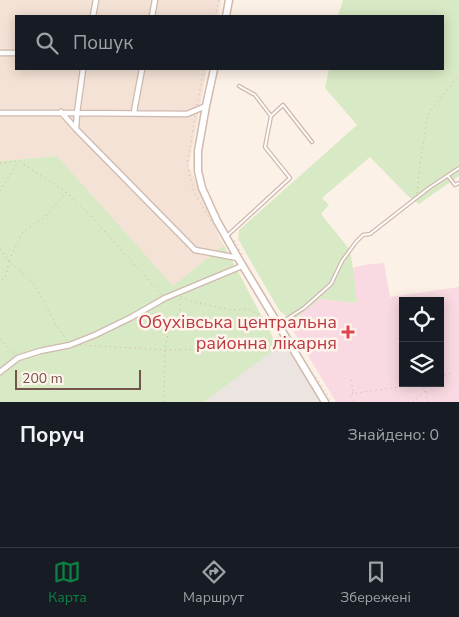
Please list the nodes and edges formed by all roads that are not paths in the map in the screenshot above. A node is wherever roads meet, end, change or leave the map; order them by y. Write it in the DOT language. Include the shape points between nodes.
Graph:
graph roads {
  1 [pos="96,0"];
  2 [pos="155,0"];
  3 [pos="229,0"];
  4 [pos="93,15"];
  5 [pos="152,15"];
  6 [pos="226,15"];
  7 [pos="15,52"];
  8 [pos="0,53"];
  9 [pos="83,70"];
  10 [pos="142,70"];
  11 [pos="214,70"];
  12 [pos="239,86"];
  13 [pos="206,106"];
  14 [pos="61,112"];
  15 [pos="77,112"];
  16 [pos="0,113"];
  17 [pos="134,114"];
  18 [pos="271,116"];
  19 [pos="76,129"];
  20 [pos="312,142"];
  21 [pos="459,168"];
  22 [pos="448,176"];
  23 [pos="459,183"];
  24 [pos="226,237"];
  25 [pos="238,258"];
  26 [pos="242,266"];
  27 [pos="278,325"];
  28 [pos="0,372"];
  29 [pos="325,402"];
  1 -- 4 [label="street"];
  2 -- 5 [label="street"];
  3 -- 6 [label="main road"];
  7 -- 8 [label="street"];
  9 -- 15 [label="street"];
  10 -- 17 [label="street"];
  11 -- 13 [label="main road"];
  12 -- 18 [label="lane" via="255,95"];
  13 -- 17 [label="street" via="187,114"];
  13 -- 24 [label="main road" via="198,171 205,195"];
  14 -- 15 [label="street"];
  14 -- 16 [label="street"];
  14 -- 19 [label="street"];
  15 -- 17 [label="street"];
  15 -- 19 [label="street"];
  18 -- 20 [label="lane" via="283,105"];
  18 -- 24 [label="lane" via="265,147 290,178"];
  19 -- 25 [label="street" via="195,250"];
  21 -- 22 [label="lane"];
  22 -- 23 [label="lane" via="455,185"];
  22 -- 27 [label="lane" via="370,234 363,235 342,261 331,284"];
  24 -- 25 [label="main road"];
  25 -- 26 [label="main road"];
  26 -- 27 [label="main road"];
  26 -- 28 [label="street" via="165,298 95,335 18,358"];
  27 -- 29 [label="main road"];
}
